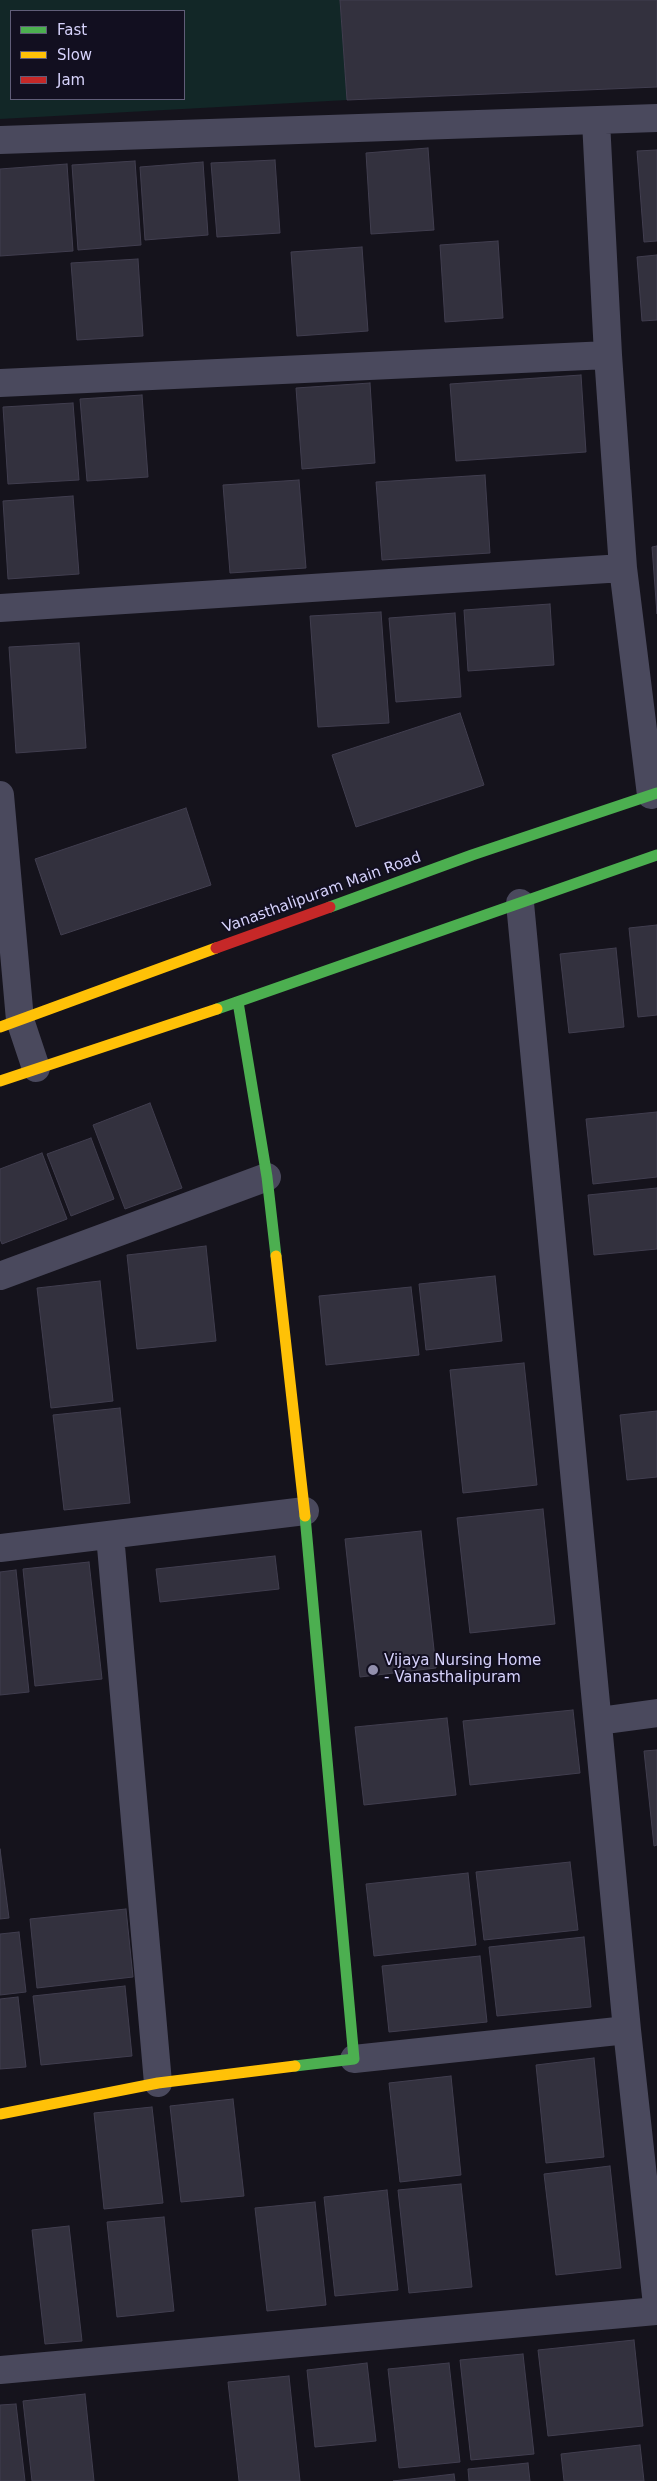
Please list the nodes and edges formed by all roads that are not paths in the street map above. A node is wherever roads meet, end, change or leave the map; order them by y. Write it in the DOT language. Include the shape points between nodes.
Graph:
graph roads {
  1 [pos="657,118"];
  2 [pos="596,121"];
  3 [pos="0,140"];
  4 [pos="608,355"];
  5 [pos="0,383"];
  6 [pos="623,568"];
  7 [pos="0,608"];
  8 [pos="654,794"];
  9 [pos="0,795"];
  10 [pos="657,855"];
  11 [pos="520,903"];
  12 [pos="238,1002"];
  13 [pos="10,1023"];
  14 [pos="36,1068"];
  15 [pos="0,1081"];
  16 [pos="266,1177"];
  17 [pos="0,1276"];
  18 [pos="304,1511"];
  19 [pos="110,1535"];
  20 [pos="0,1548"];
  21 [pos="657,1713"];
  22 [pos="599,1720"];
  23 [pos="627,2030"];
  24 [pos="354,2059"];
  25 [pos="158,2083"];
  26 [pos="0,2114"];
  27 [pos="657,2305"];
  28 [pos="657,2311"];
  29 [pos="0,2370"];
  1 -- 2 [label="street"];
  2 -- 3 [label="street"];
  2 -- 4 [label="street"];
  4 -- 5 [label="street"];
  4 -- 6 [label="street"];
  6 -- 7 [label="street"];
  6 -- 8 [label="street"];
  8 -- 13 [label="street, Vanasthalipuram Main Road" via="454,862"];
  9 -- 13 [label="street"];
  10 -- 11 [label="street"];
  11 -- 12 [label="street"];
  11 -- 22 [label="street"];
  12 -- 14 [label="street"];
  12 -- 16 [label="street"];
  13 -- 14 [label="street"];
  14 -- 15 [label="street"];
  16 -- 17 [label="street"];
  16 -- 18 [label="street"];
  18 -- 19 [label="street"];
  18 -- 24 [label="street"];
  19 -- 20 [label="street"];
  19 -- 25 [label="street"];
  21 -- 22 [label="street"];
  22 -- 23 [label="street"];
  23 -- 24 [label="street"];
  23 -- 27 [label="street"];
  24 -- 25 [label="street"];
  25 -- 26 [label="street"];
  28 -- 29 [label="street"];
}
